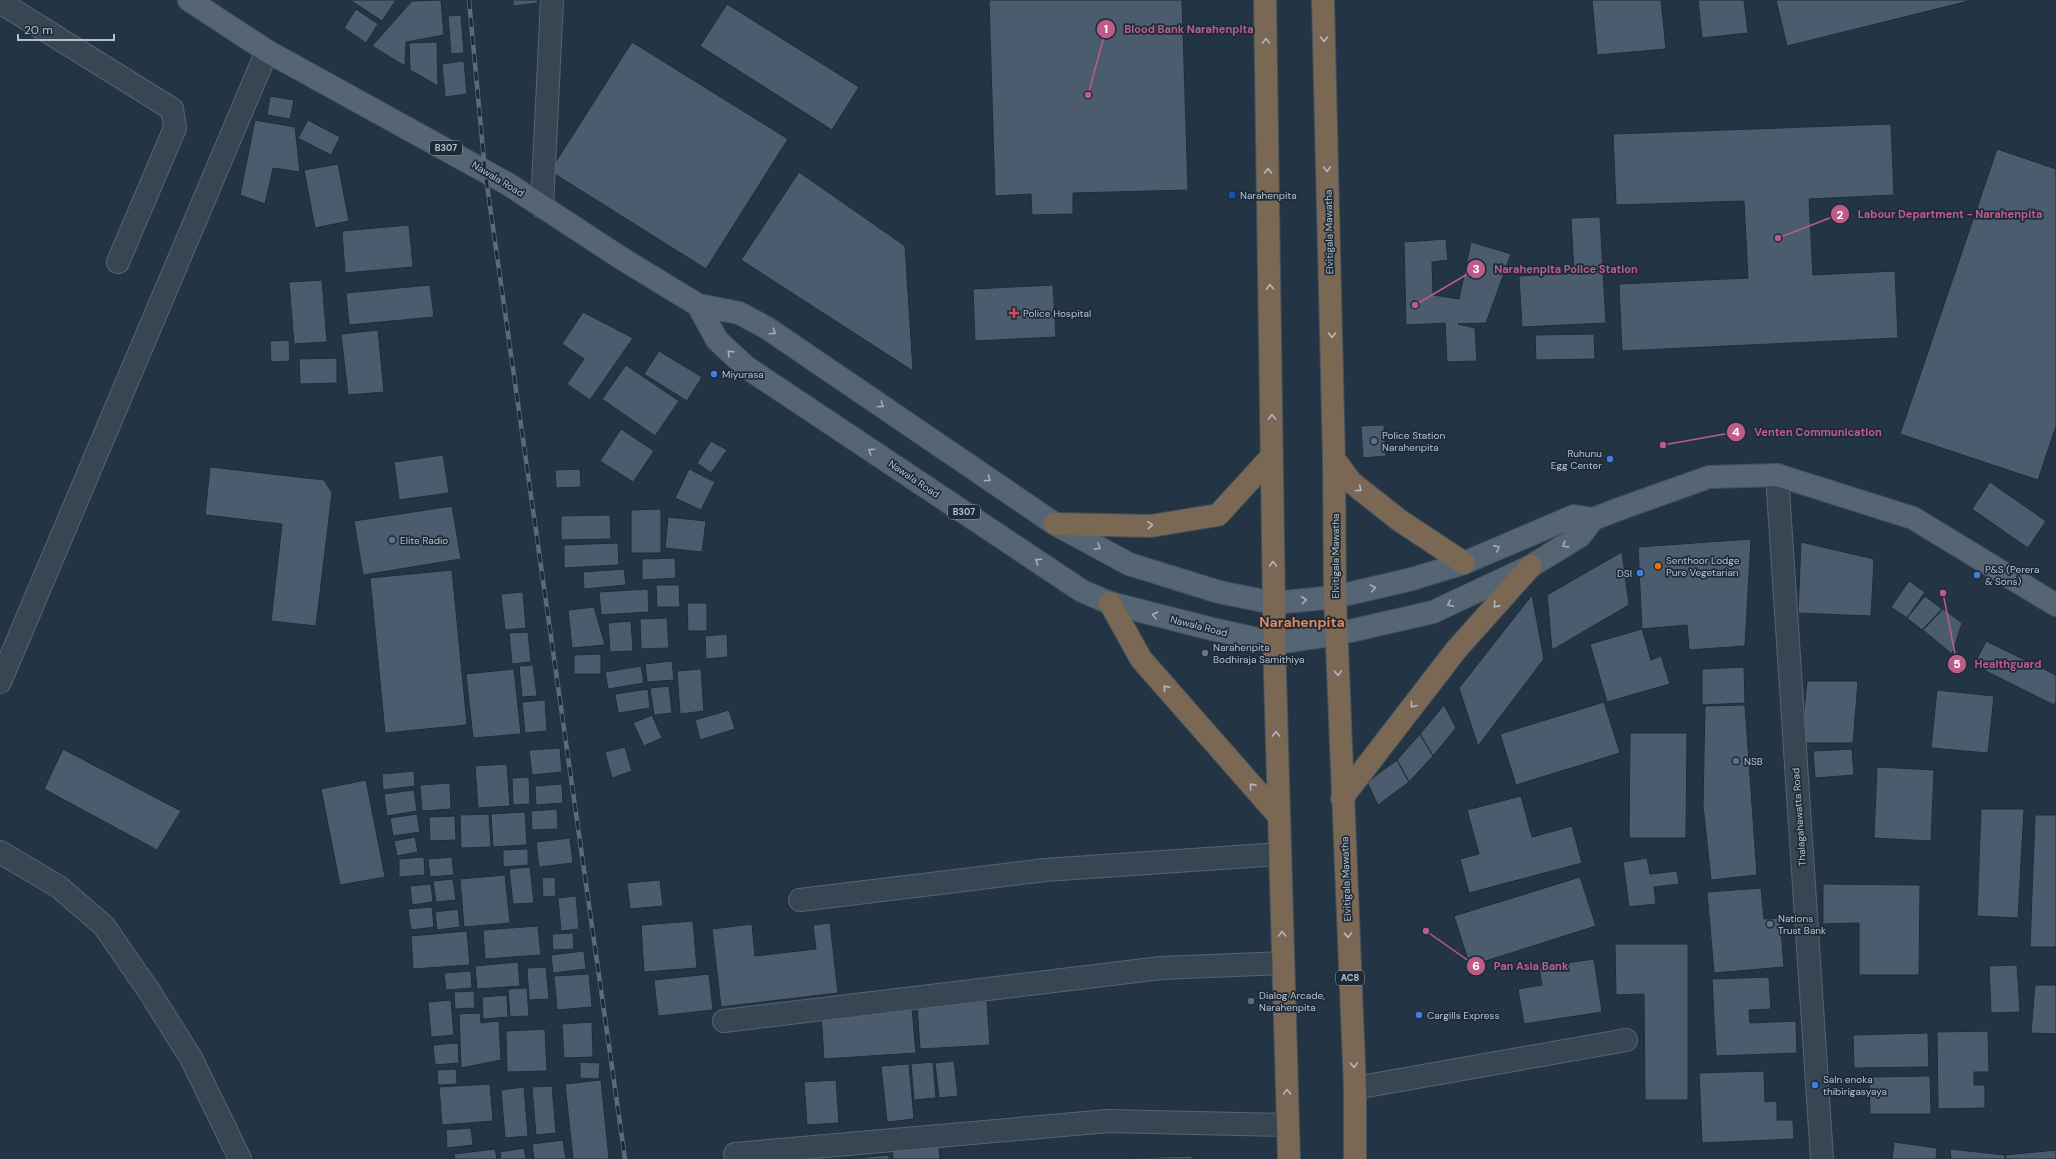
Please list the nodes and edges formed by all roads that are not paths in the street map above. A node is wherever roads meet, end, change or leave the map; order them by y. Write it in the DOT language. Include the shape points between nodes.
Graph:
graph roads {
  1 [pos="189,0"];
  2 [pos="552,0"];
  3 [pos="1265,0"];
  4 [pos="1323,0"];
  5 [pos="0,2"];
  6 [pos="267,50"];
  7 [pos="542,207"];
  8 [pos="118,262"];
  9 [pos="698,305"];
  10 [pos="1272,456"];
  11 [pos="1334,459"];
  12 [pos="1777,476"];
  13 [pos="1593,519"];
  14 [pos="1055,524"];
  15 [pos="1464,563"];
  16 [pos="1531,566"];
  17 [pos="1335,597"];
  18 [pos="1110,603"];
  19 [pos="1274,603"];
  20 [pos="2056,605"];
  21 [pos="1337,634"];
  22 [pos="1275,643"];
  23 [pos="2,671"];
  24 [pos="1342,798"];
  25 [pos="1278,815"];
  26 [pos="0,852"];
  27 [pos="1279,854"];
  28 [pos="800,900"];
  29 [pos="1282,963"];
  30 [pos="724,1021"];
  31 [pos="1626,1040"];
  32 [pos="1355,1088"];
  33 [pos="1288,1125"];
  34 [pos="735,1154"];
  35 [pos="240,1159"];
  36 [pos="1289,1159"];
  37 [pos="1355,1159"];
  38 [pos="1822,1159"];
  1 -- 6 [label="main road, Nawala Road / B307"];
  2 -- 7 [label="street"];
  10 -- 3 [label="highway, one-way"];
  4 -- 11 [label="highway, Elvitigala Mawatha, one-way"];
  5 -- 8 [label="street" via="172,109 175,128"];
  6 -- 7 [label="main road, Nawala Road / B307" via="464,158"];
  6 -- 23 [label="street"];
  7 -- 9 [label="main road, Nawala Road / B307"];
  9 -- 14 [label="main road, Nawala Road / B307, one-way" via="739,313 767,328"];
  18 -- 9 [label="main road, Nawala Road / B307, one-way" via="1082,591 746,367 717,340"];
  14 -- 10 [label="highway, one-way" via="1151,526 1218,515"];
  19 -- 10 [label="highway, one-way"];
  11 -- 15 [label="highway, one-way" via="1350,482 1399,520"];
  11 -- 17 [label="highway, Elvitigala Mawatha"];
  12 -- 13 [label="main road" via="1709,477"];
  12 -- 20 [label="main road" via="1913,518"];
  12 -- 38 [label="street, Thalagahawatta Road"];
  15 -- 13 [label="main road, Nawala Road, one-way" via="1574,516"];
  13 -- 16 [label="main road, one-way" via="1580,536"];
  14 -- 19 [label="main road, Nawala Road / B307, one-way" via="1129,564 1219,592"];
  17 -- 15 [label="main road, Nawala Road, one-way" via="1412,579"];
  16 -- 21 [label="main road, one-way" via="1432,612"];
  16 -- 24 [label="highway, one-way" via="1456,650"];
  19 -- 17 [label="main road, Nawala Road, one-way"];
  17 -- 21 [label="highway, Elvitigala Mawatha"];
  22 -- 18 [label="main road, Nawala Road / B307, one-way"];
  25 -- 18 [label="highway, one-way" via="1141,659"];
  19 -- 22 [label="highway"];
  21 -- 22 [label="main road"];
  21 -- 24 [label="highway, Elvitigala Mawatha / AC8, one-way"];
  25 -- 22 [label="highway, one-way"];
  24 -- 32 [label="highway, Elvitigala Mawatha / AC8, one-way"];
  25 -- 27 [label="highway"];
  26 -- 35 [label="street" via="59,887 104,926 191,1058"];
  27 -- 28 [label="street" via="1045,870"];
  29 -- 27 [label="highway, one-way"];
  29 -- 30 [label="street" via="1161,968"];
  33 -- 29 [label="highway, one-way"];
  31 -- 32 [label="street"];
  32 -- 37 [label="highway, Elvitigala Mawatha / AC8"];
  33 -- 34 [label="street" via="1108,1121"];
  33 -- 36 [label="highway"];
}
